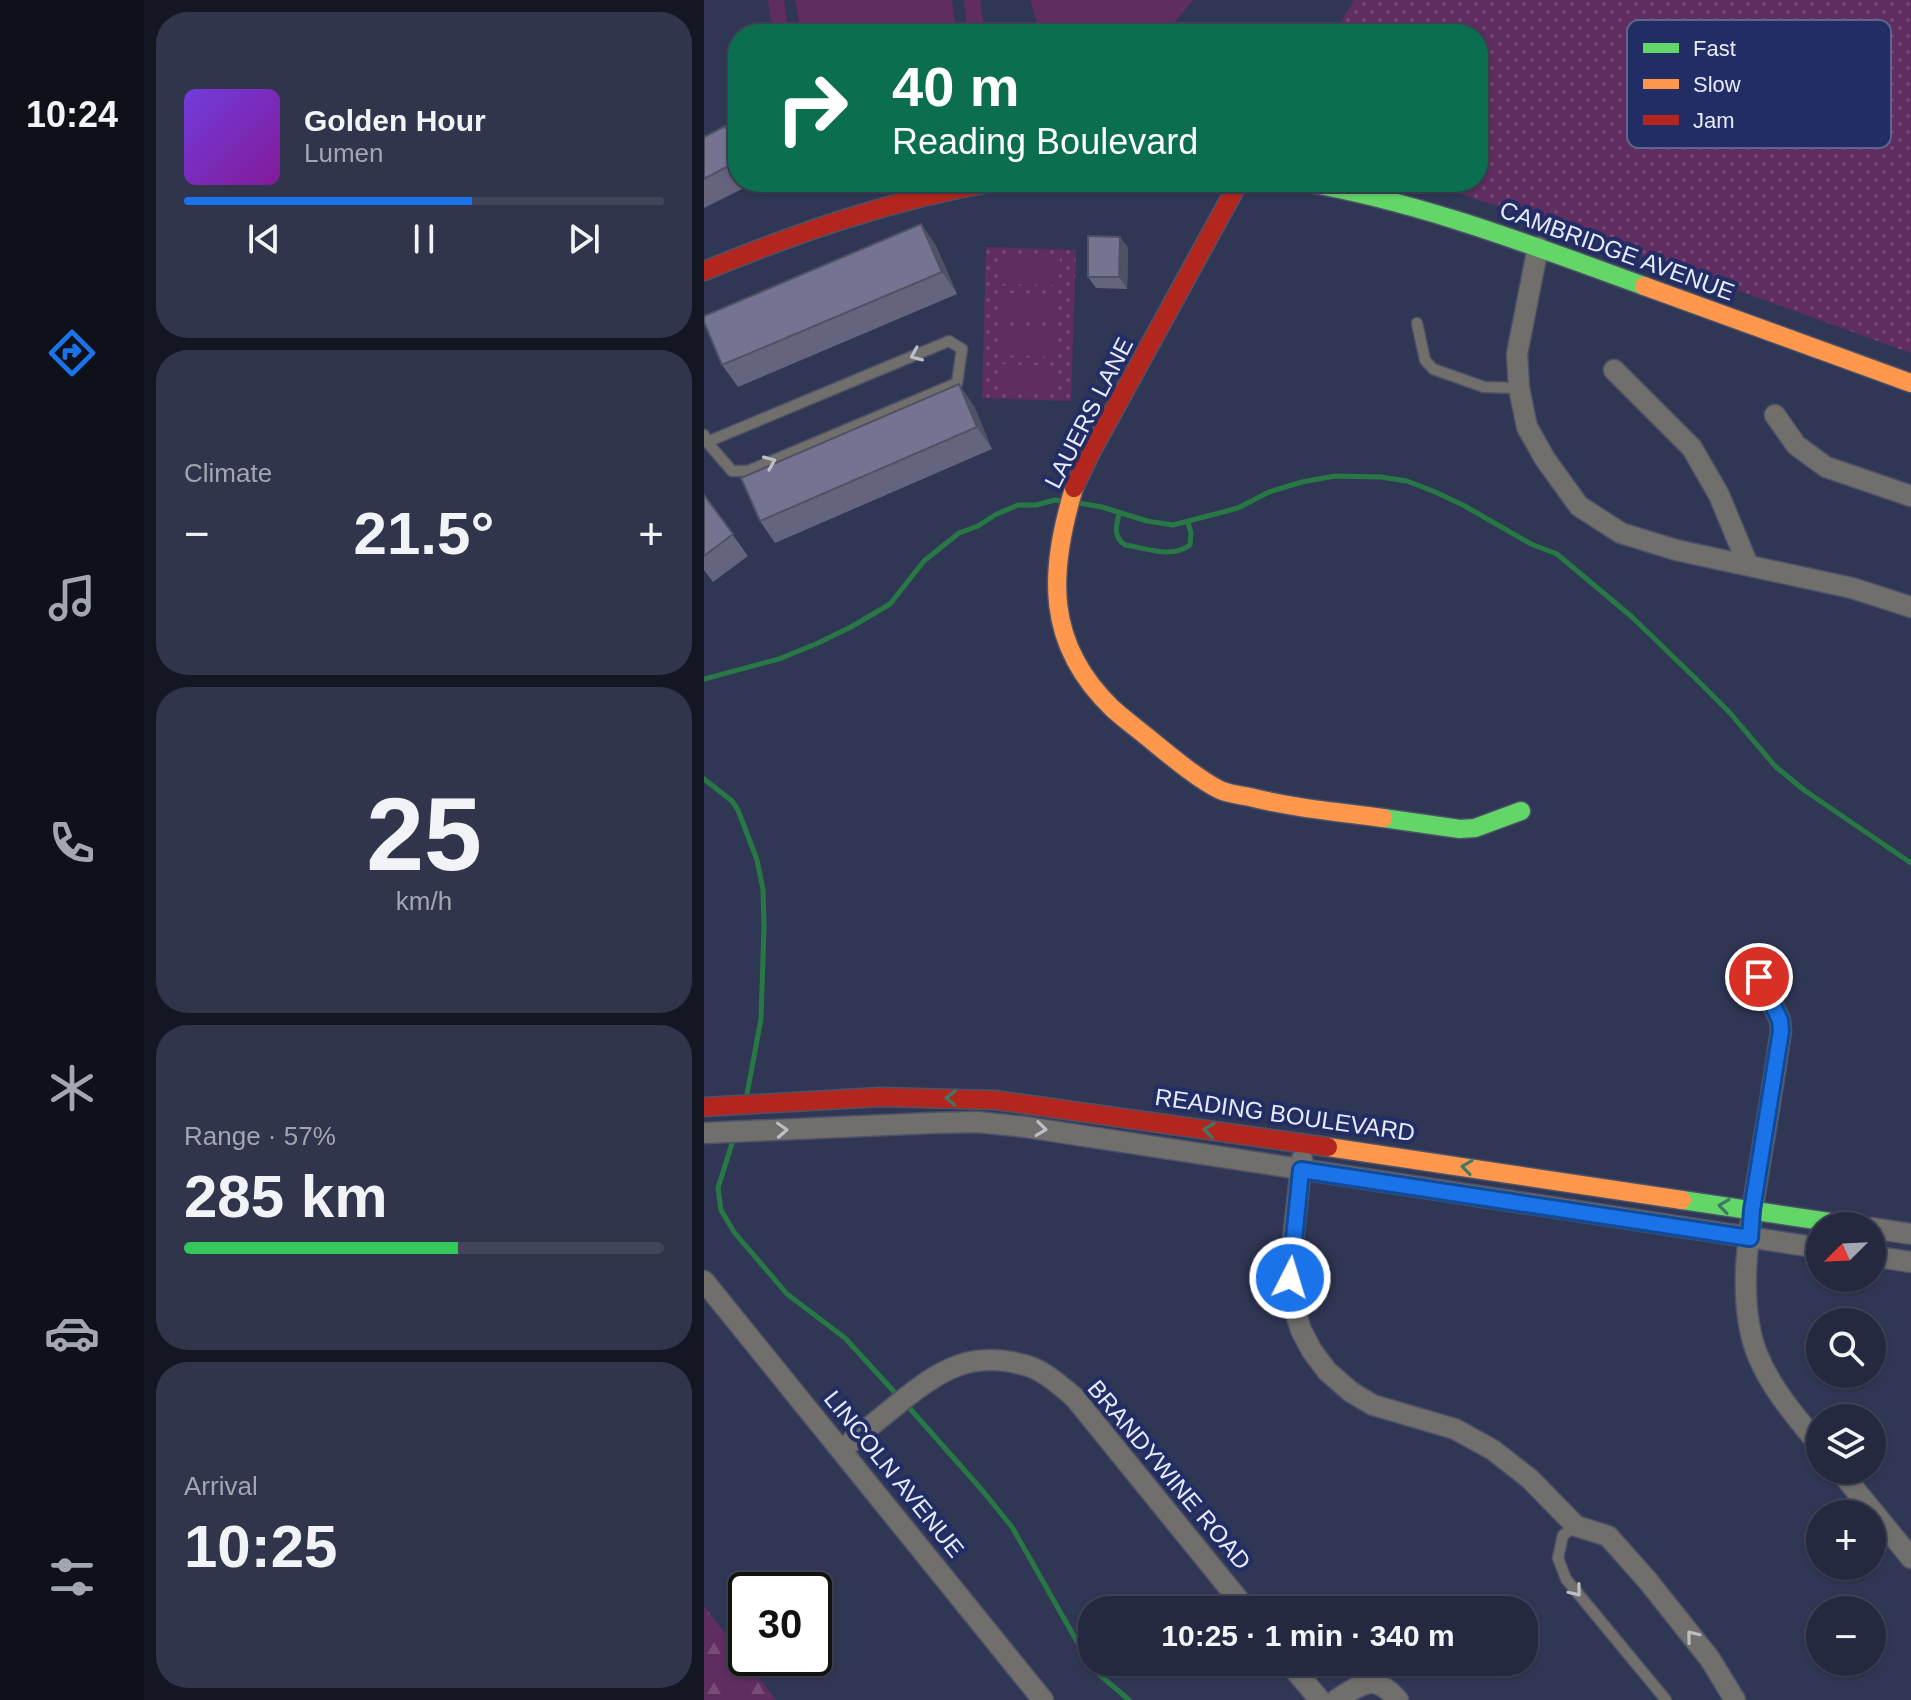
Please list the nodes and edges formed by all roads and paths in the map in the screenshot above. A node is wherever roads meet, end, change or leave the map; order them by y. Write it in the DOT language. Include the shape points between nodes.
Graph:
graph roads {
  1 [pos="940,192"];
  2 [pos="1234,192"];
  3 [pos="1359,192"];
  4 [pos="1538,247"];
  5 [pos="704,271"];
  6 [pos="1417,323"];
  7 [pos="1614,370"];
  8 [pos="1911,383"];
  9 [pos="1519,388"];
  10 [pos="1775,415"];
  11 [pos="705,438"];
  12 [pos="1911,496"];
  13 [pos="1748,565"];
  14 [pos="1911,607"];
  15 [pos="1521,811"];
  16 [pos="1759,977"];
  17 [pos="704,1107"];
  18 [pos="704,1133"];
  19 [pos="1304,1143"];
  20 [pos="1301,1170"];
  21 [pos="1752,1210"];
  22 [pos="1806,1218"];
  23 [pos="1886,1230"];
  24 [pos="1911,1234"];
  25 [pos="1750,1238"];
  26 [pos="1806,1246"];
  27 [pos="1886,1258"];
  28 [pos="1911,1262"];
  29 [pos="704,1281"];
  30 [pos="1806,1429"];
  31 [pos="841,1450"];
  32 [pos="1850,1484"];
  33 [pos="1576,1526"];
  34 [pos="1911,1558"];
  35 [pos="1236,1596"];
  36 [pos="1300,1676"];
  37 [pos="1043,1700"];
  38 [pos="1320,1700"];
  39 [pos="1336,1700"];
  40 [pos="1398,1700"];
  41 [pos="1666,1700"];
  42 [pos="1735,1700"];
  1 -- 5 [label="street" via="829,222"];
  2 -- 15 [label="street, LAUERS LANE" via="1074,488 1059,545 1056,585 1058,612 1074,656 1112,708 1221,790 1460,829"];
  3 -- 4 [label="street, CAMBRIDGE AVENUE"];
  4 -- 8 [label="street, CAMBRIDGE AVENUE"];
  4 -- 9 [label="street" via="1517,354"];
  6 -- 9 [label="lane" via="1425,360 1433,369 1484,387"];
  7 -- 13 [label="street" via="1692,448 1719,495"];
  9 -- 13 [label="street" via="1527,427 1579,506 1621,533"];
  10 -- 12 [label="street" via="1796,445 1826,467"];
  11 -- 11 [label="lane, one-way" via="732,471 748,471 957,383 962,349 949,341"];
  13 -- 14 [label="street"];
  16 -- 21 [label="street" via="1781,1031"];
  19 -- 17 [label="street, READING BOULEVARD, one-way" via="995,1100 880,1097"];
  18 -- 20 [label="street, READING BOULEVARD, one-way" via="977,1122"];
  19 -- 20 [label="street"];
  21 -- 19 [label="street, READING BOULEVARD, one-way"];
  20 -- 25 [label="street, READING BOULEVARD"];
  20 -- 33 [label="street" via="1290,1278 1294,1311 1327,1371 1373,1405 1455,1429 1493,1450"];
  21 -- 22 [label="street, READING BOULEVARD"];
  21 -- 25 [label="street"];
  23 -- 24 [label="street"];
  25 -- 26 [label="street, READING BOULEVARD"];
  25 -- 30 [label="street" via="1745,1300 1754,1344 1770,1382"];
  27 -- 28 [label="street"];
  29 -- 31 [label="street, LINCOLN AVENUE"];
  31 -- 35 [label="street, BRANDYWINE ROAD" via="947,1369 981,1360 1030,1367 1074,1397"];
  31 -- 37 [label="street, LINCOLN AVENUE"];
  32 -- 34 [label="street"];
  33 -- 41 [label="lane, one-way" via="1563,1535 1558,1558 1566,1579"];
  42 -- 33 [label="street, one-way" via="1710,1659 1608,1536"];
  36 -- 38 [label="street"];
  39 -- 40 [label="street" via="1370,1682 1379,1683"];
}
